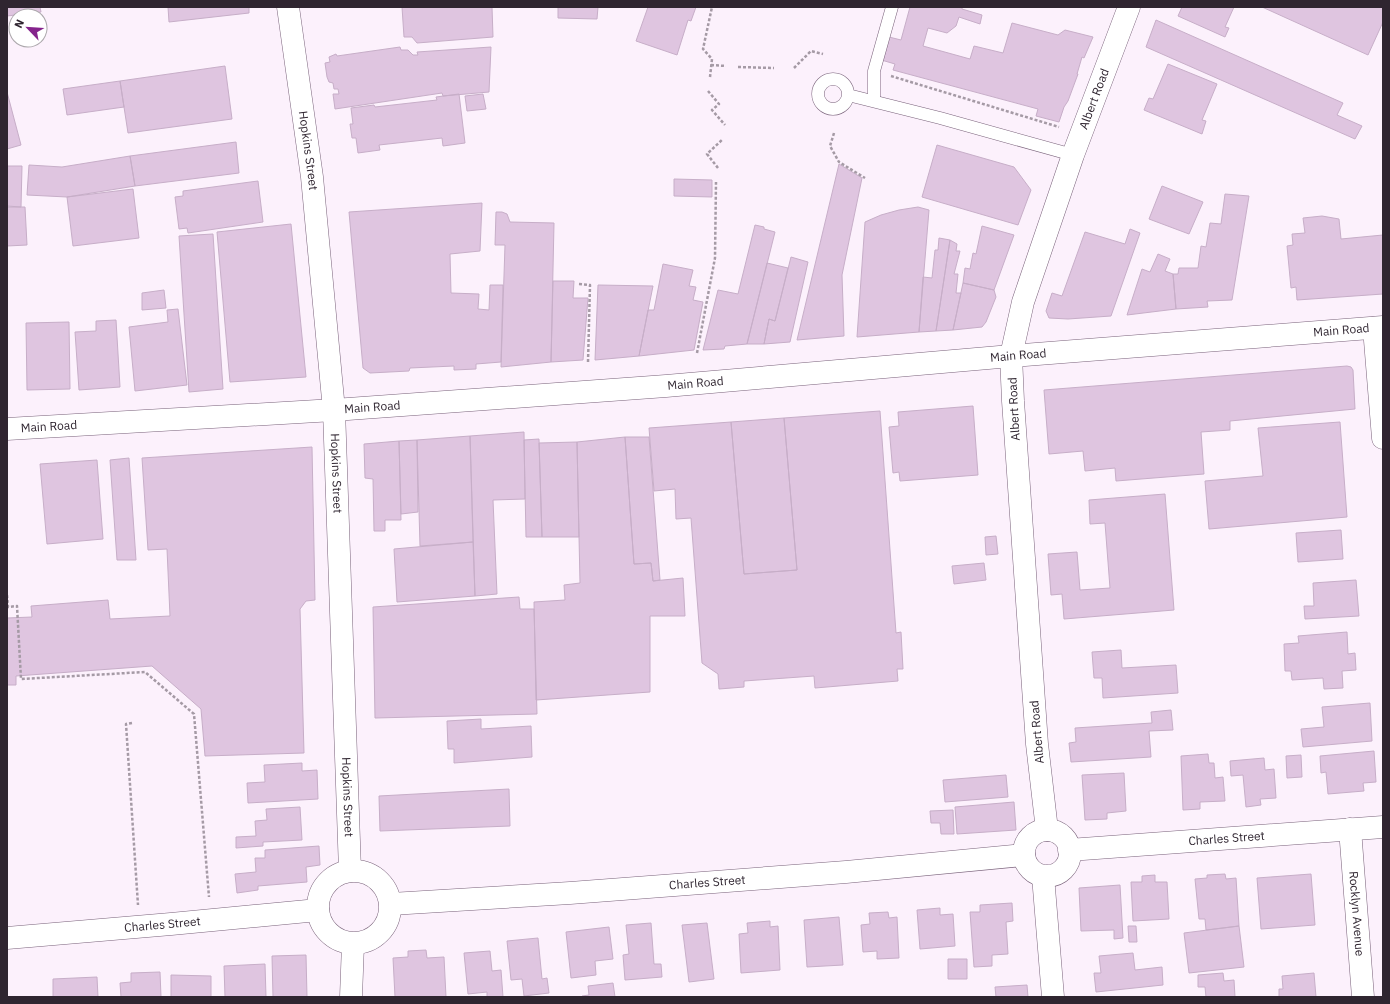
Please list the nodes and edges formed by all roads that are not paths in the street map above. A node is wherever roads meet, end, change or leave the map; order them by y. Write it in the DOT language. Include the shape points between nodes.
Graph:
graph roads {
  1 [pos="288,7"];
  2 [pos="892,7"];
  3 [pos="1129,7"];
  4 [pos="848,95"];
  5 [pos="874,101"];
  6 [pos="1073,155"];
  7 [pos="1378,327"];
  8 [pos="1011,356"];
  9 [pos="334,410"];
  10 [pos="7,429"];
  11 [pos="1383,438"];
  12 [pos="1383,827"];
  13 [pos="1047,830"];
  14 [pos="1350,830"];
  15 [pos="1069,850"];
  16 [pos="1024,855"];
  17 [pos="350,871"];
  18 [pos="1044,876"];
  19 [pos="391,904"];
  20 [pos="318,910"];
  21 [pos="7,938"];
  22 [pos="353,944"];
  23 [pos="351,997"];
  24 [pos="1053,997"];
  25 [pos="1363,997"];
  1 -- 9 [label="street, Hopkins Street" via="312,177"];
  2 -- 5 [label="lane" via="874,71"];
  3 -- 6 [label="street, Albert Road"];
  4 -- 5 [label="lane"];
  5 -- 6 [label="lane"];
  6 -- 8 [label="street, Albert Road" via="1023,302"];
  7 -- 8 [label="street, Main Road"];
  7 -- 11 [label="street"];
  8 -- 9 [label="street, Main Road" via="666,386"];
  8 -- 13 [label="street, Albert Road" via="1012,401 1037,744"];
  9 -- 10 [label="street, Main Road"];
  9 -- 17 [label="street, Hopkins Street"];
  12 -- 14 [label="street, Charles Street"];
  13 -- 15 [label="street" via="1064,838"];
  13 -- 16 [label="street" via="1033,835 1028,841"];
  14 -- 15 [label="street, Charles Street"];
  14 -- 25 [label="street, Rocklyn Avenue"];
  15 -- 18 [label="street" via="1067,864 1063,869"];
  16 -- 18 [label="street" via="1030,869"];
  16 -- 19 [label="street, Charles Street" via="839,873"];
  17 -- 19 [label="street" via="372,875 388,893"];
  17 -- 20 [label="street" via="334,877 323,888"];
  18 -- 24 [label="street"];
  19 -- 22 [label="street" via="385,928 366,942"];
  20 -- 21 [label="street, Charles Street"];
  20 -- 22 [label="street" via="325,930 342,942"];
  22 -- 23 [label="street"];
}
